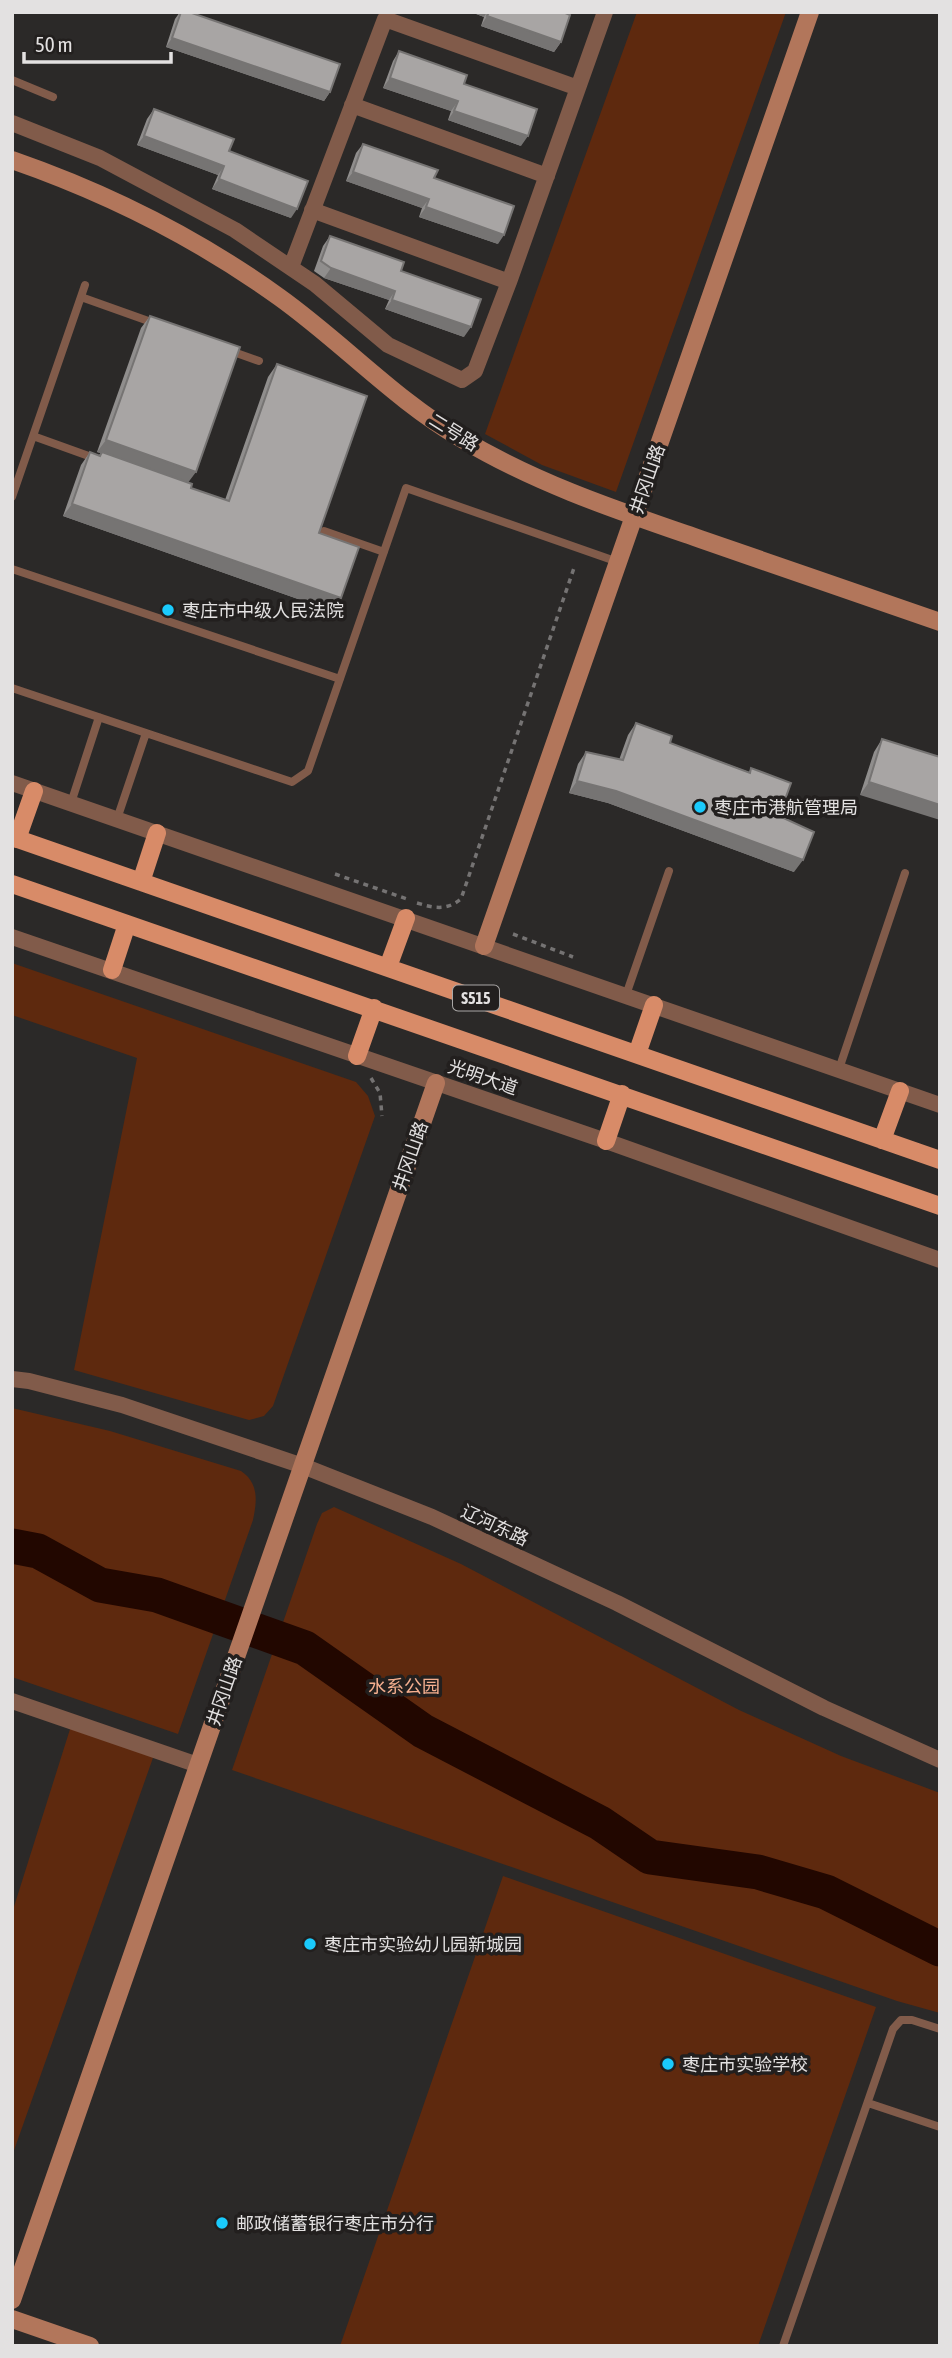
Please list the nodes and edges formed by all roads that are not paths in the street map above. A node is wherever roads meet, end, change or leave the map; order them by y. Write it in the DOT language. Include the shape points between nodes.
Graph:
graph roads {
  1 [pos="605,12"];
  2 [pos="810,12"];
  3 [pos="12,80"];
  4 [pos="578,88"];
  5 [pos="53,97"];
  6 [pos="352,105"];
  7 [pos="12,123"];
  8 [pos="12,160"];
  9 [pos="547,176"];
  10 [pos="312,210"];
  11 [pos="290,267"];
  12 [pos="509,282"];
  13 [pos="85,285"];
  14 [pos="80,297"];
  15 [pos="157,324"];
  16 [pos="221,347"];
  17 [pos="259,361"];
  18 [pos="33,436"];
  19 [pos="108,463"];
  20 [pos="12,497"];
  21 [pos="634,516"];
  22 [pos="324,531"];
  23 [pos="384,552"];
  24 [pos="618,562"];
  25 [pos="12,569"];
  26 [pos="940,622"];
  27 [pos="340,679"];
  28 [pos="12,688"];
  29 [pos="99,717"];
  30 [pos="146,733"];
  31 [pos="12,783"];
  32 [pos="34,791"];
  33 [pos="71,803"];
  34 [pos="117,819"];
  35 [pos="157,833"];
  36 [pos="15,838"];
  37 [pos="669,871"];
  38 [pos="905,873"];
  39 [pos="141,882"];
  40 [pos="12,884"];
  41 [pos="406,918"];
  42 [pos="127,924"];
  43 [pos="12,937"];
  44 [pos="484,946"];
  45 [pos="388,967"];
  46 [pos="112,971"];
  47 [pos="626,995"];
  48 [pos="654,1005"];
  49 [pos="374,1008"];
  50 [pos="637,1054"];
  51 [pos="357,1056"];
  52 [pos="839,1069"];
  53 [pos="436,1083"];
  54 [pos="900,1091"];
  55 [pos="622,1094"];
  56 [pos="940,1105"];
  57 [pos="882,1140"];
  58 [pos="606,1141"];
  59 [pos="940,1160"];
  60 [pos="940,1206"];
  61 [pos="940,1259"];
  62 [pos="12,1379"];
  63 [pos="303,1466"];
  64 [pos="12,1701"];
  65 [pos="940,1760"];
  66 [pos="198,1765"];
  67 [pos="940,2029"];
  68 [pos="868,2103"];
  69 [pos="940,2127"];
  70 [pos="12,2300"];
  71 [pos="12,2319"];
  72 [pos="90,2346"];
  73 [pos="783,2346"];
  1 -- 4 [label="street"];
  2 -- 21 [label="street, 井冈山路"];
  3 -- 5 [label="lane"];
  4 -- 6 [label="street" via="385,19"];
  4 -- 9 [label="street"];
  6 -- 9 [label="street"];
  6 -- 10 [label="street"];
  7 -- 11 [label="street" via="100,158 235,230"];
  8 -- 21 [label="street, 二号路" via="136,210 206,249 279,297 403,399 461,439 538,480"];
  9 -- 12 [label="street"];
  10 -- 11 [label="street"];
  10 -- 12 [label="street"];
  11 -- 12 [label="street" via="388,345 462,380 475,371"];
  13 -- 14 [label="lane"];
  14 -- 15 [label="lane"];
  14 -- 18 [label="lane"];
  16 -- 17 [label="lane"];
  18 -- 19 [label="lane"];
  18 -- 20 [label="lane"];
  21 -- 24 [label="street, 井冈山路"];
  21 -- 26 [label="street, 二号路"];
  22 -- 23 [label="lane"];
  23 -- 24 [label="lane" via="406,488"];
  23 -- 27 [label="lane"];
  24 -- 44 [label="street, 井冈山路"];
  25 -- 27 [label="lane"];
  27 -- 30 [label="lane" via="308,771 292,782"];
  28 -- 29 [label="lane"];
  29 -- 30 [label="lane"];
  29 -- 33 [label="lane"];
  30 -- 34 [label="lane"];
  31 -- 32 [label="street"];
  32 -- 33 [label="street"];
  32 -- 36 [label="main road"];
  33 -- 34 [label="street"];
  34 -- 35 [label="street"];
  35 -- 39 [label="main road"];
  35 -- 41 [label="street"];
  36 -- 39 [label="main road, S515"];
  37 -- 47 [label="lane"];
  38 -- 52 [label="lane"];
  39 -- 45 [label="main road, S515"];
  40 -- 42 [label="main road, 光明大道 / S515"];
  41 -- 44 [label="street"];
  41 -- 45 [label="main road"];
  42 -- 46 [label="main road"];
  42 -- 49 [label="main road, 光明大道 / S515"];
  43 -- 46 [label="street, 光明大道"];
  44 -- 47 [label="street"];
  45 -- 50 [label="main road, S515"];
  46 -- 51 [label="street, 光明大道"];
  47 -- 48 [label="street"];
  48 -- 50 [label="main road"];
  48 -- 52 [label="street"];
  49 -- 51 [label="main road"];
  49 -- 55 [label="main road, 光明大道 / S515"];
  50 -- 57 [label="main road, S515"];
  51 -- 53 [label="street, 光明大道"];
  52 -- 54 [label="street"];
  53 -- 58 [label="street, 光明大道"];
  53 -- 63 [label="street, 井冈山路"];
  54 -- 56 [label="street"];
  54 -- 57 [label="main road"];
  55 -- 58 [label="main road"];
  55 -- 60 [label="main road, 光明大道 / S515"];
  57 -- 59 [label="main road, S515"];
  58 -- 61 [label="street, 光明大道"];
  62 -- 63 [label="street, 辽河东路" via="122,1405"];
  63 -- 65 [label="street, 辽河东路" via="445,1523"];
  63 -- 66 [label="street, 井冈山路"];
  64 -- 66 [label="street"];
  66 -- 70 [label="street, 井冈山路"];
  67 -- 68 [label="lane" via="901,2020 893,2029"];
  68 -- 69 [label="lane"];
  68 -- 73 [label="lane"];
  71 -- 72 [label="street"];
}
